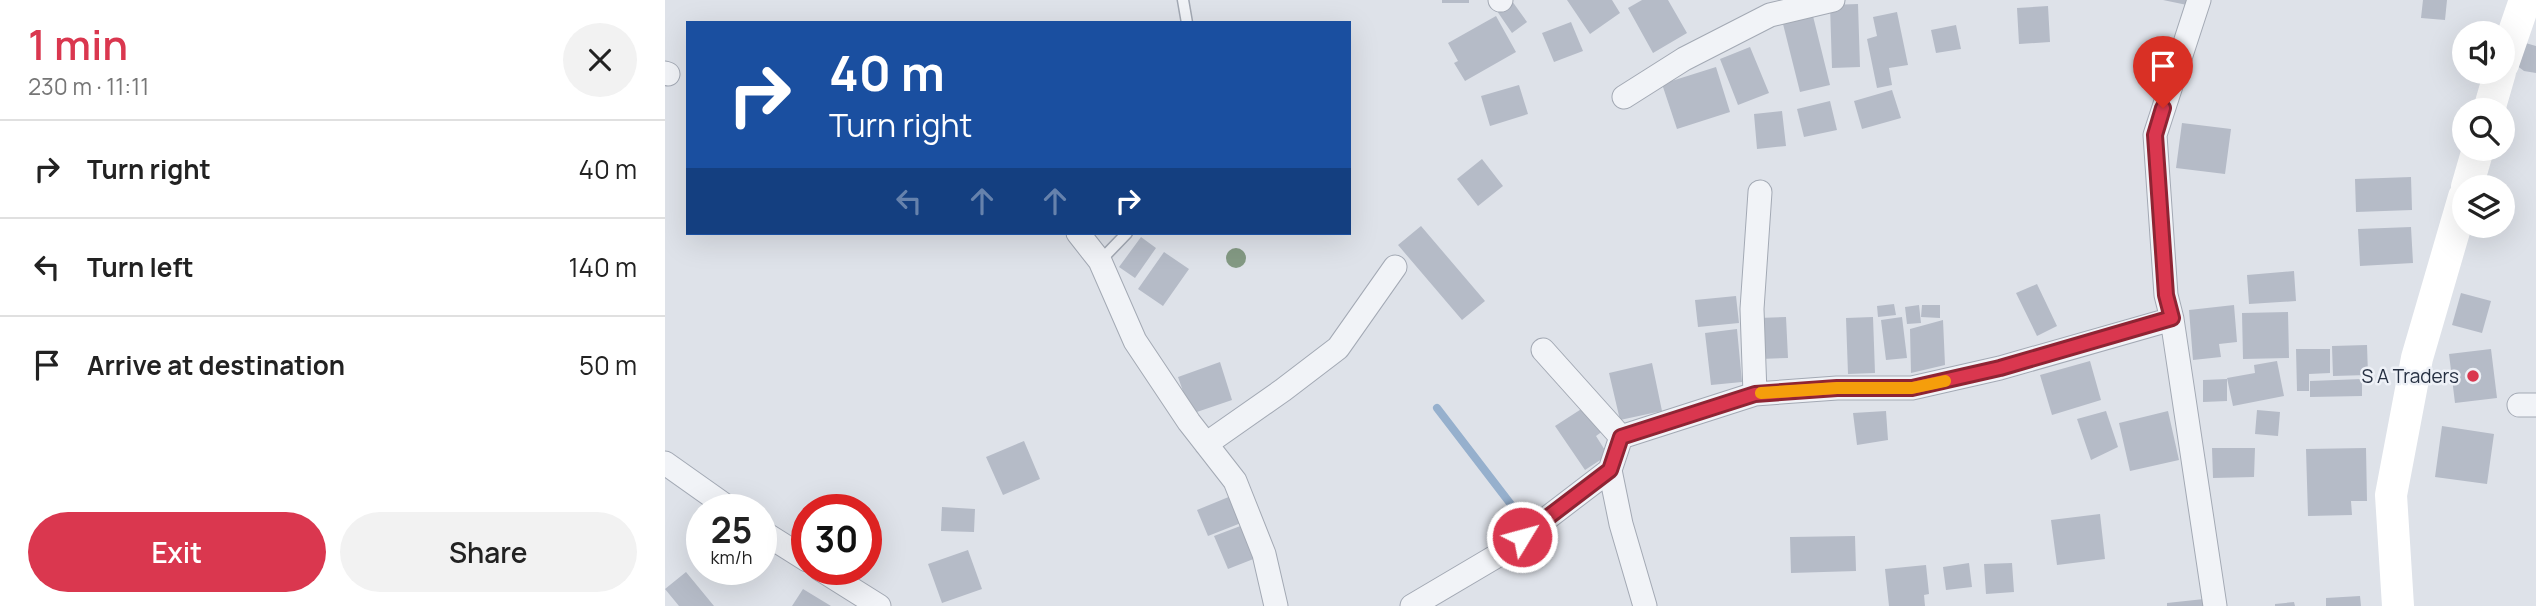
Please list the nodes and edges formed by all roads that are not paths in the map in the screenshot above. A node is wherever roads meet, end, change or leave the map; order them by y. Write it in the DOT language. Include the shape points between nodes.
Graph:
graph roads {
  1 [pos="1183,0"];
  2 [pos="1833,0"];
  3 [pos="2199,0"];
  4 [pos="2525,0"];
  5 [pos="1187,21"];
  6 [pos="2515,29"];
  7 [pos="1624,97"];
  8 [pos="1761,192"];
  9 [pos="1080,235"];
  10 [pos="1125,235"];
  11 [pos="2452,238"];
  12 [pos="1100,261"];
  13 [pos="1395,267"];
  14 [pos="2172,318"];
  15 [pos="1543,350"];
  16 [pos="1755,394"];
  17 [pos="1621,437"];
  18 [pos="1206,444"];
  19 [pos="665,463"];
  20 [pos="1610,470"];
  21 [pos="709,494"];
  22 [pos="846,585"];
  23 [pos="879,606"];
  24 [pos="1276,606"];
  25 [pos="1412,606"];
  26 [pos="1645,606"];
  27 [pos="2215,606"];
  28 [pos="2397,606"];
  1 -- 5 [label="lane"];
  2 -- 7 [label="street" via="1770,15 1684,59"];
  3 -- 14 [label="street" via="2155,135 2166,295"];
  4 -- 6 [label="main road"];
  8 -- 16 [label="street" via="1752,309"];
  9 -- 12 [label="street"];
  10 -- 12 [label="lane"];
  11 -- 28 [label="main road" via="2417,358 2391,495"];
  12 -- 18 [label="street" via="1135,341"];
  13 -- 18 [label="street" via="1338,348"];
  14 -- 16 [label="street" via="2000,368 1912,388"];
  14 -- 27 [label="street"];
  15 -- 17 [label="street"];
  16 -- 17 [label="street"];
  17 -- 20 [label="street"];
  18 -- 24 [label="street" via="1235,481 1264,554"];
  19 -- 21 [label="street"];
  20 -- 25 [label="street" via="1500,554"];
  20 -- 26 [label="street"];
  22 -- 23 [label="street"];
}
